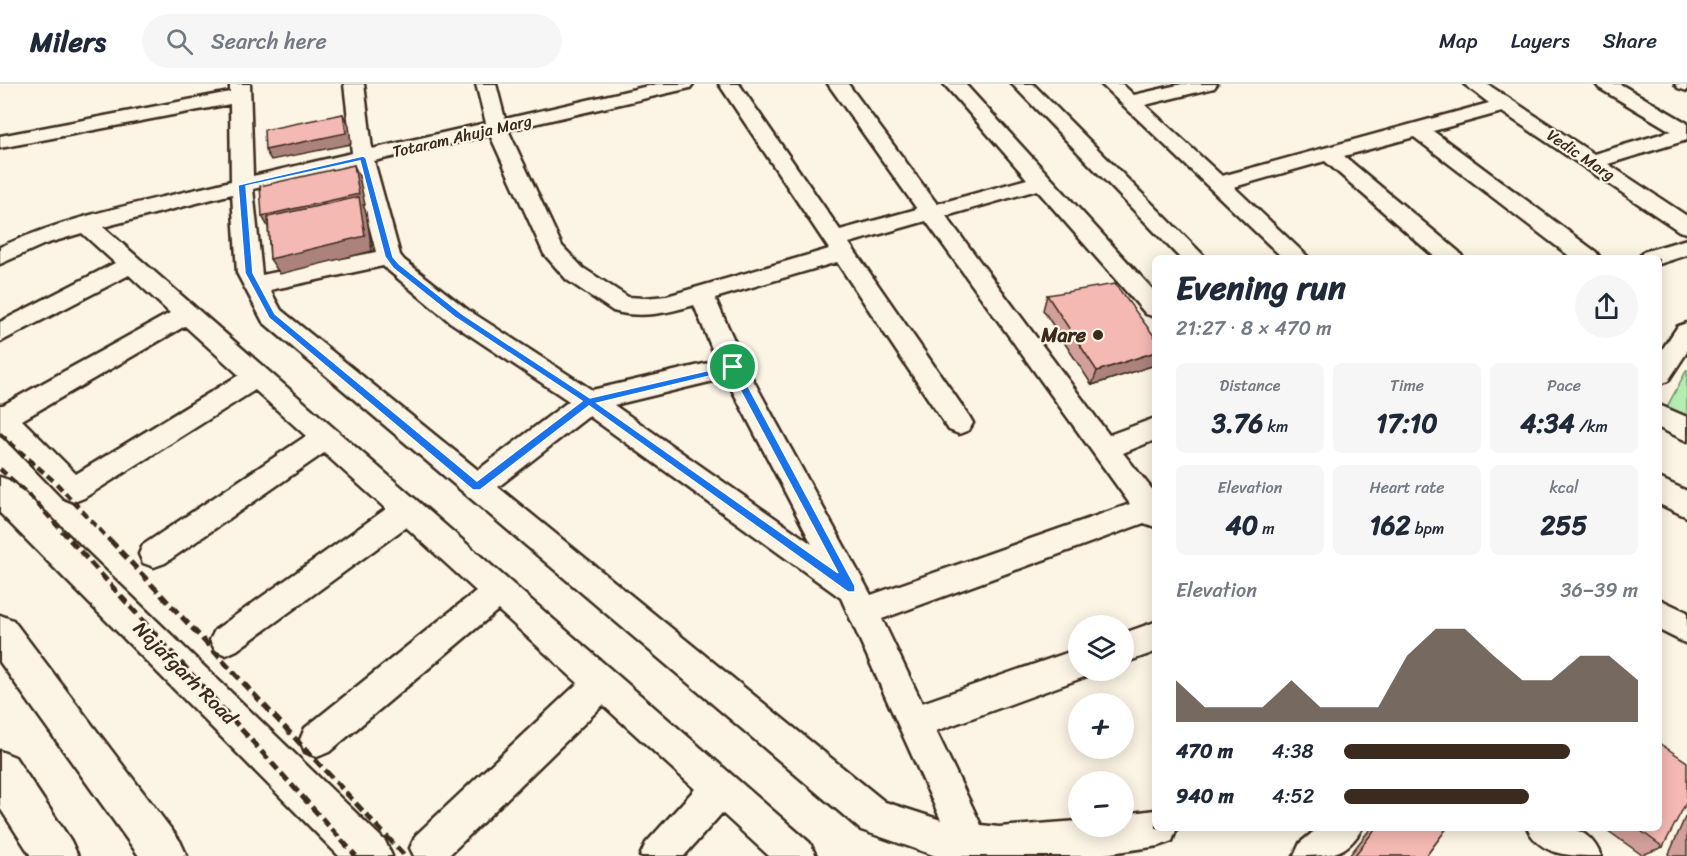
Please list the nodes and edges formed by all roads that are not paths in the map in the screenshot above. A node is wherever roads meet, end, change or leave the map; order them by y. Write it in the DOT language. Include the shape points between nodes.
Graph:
graph roads {
  1 [pos="354,84"];
  2 [pos="486,84"];
  3 [pos="683,84"];
  4 [pos="729,84"];
  5 [pos="838,84"];
  6 [pos="954,84"];
  7 [pos="1022,84"];
  8 [pos="1111,84"];
  9 [pos="1207,84"];
  10 [pos="1474,84"];
  11 [pos="1606,84"];
  12 [pos="240,90"];
  13 [pos="611,92"];
  14 [pos="1504,94"];
  15 [pos="1130,102"];
  16 [pos="497,128"];
  17 [pos="1417,129"];
  18 [pos="1687,133"];
  19 [pos="0,142"];
  20 [pos="1329,153"];
  21 [pos="1612,156"];
  22 [pos="363,158"];
  23 [pos="1591,162"];
  24 [pos="1042,182"];
  25 [pos="1218,184"];
  26 [pos="242,185"];
  27 [pos="1687,206"];
  28 [pos="932,212"];
  29 [pos="86,224"];
  30 [pos="1687,226"];
  31 [pos="840,245"];
  32 [pos="1687,247"];
  33 [pos="1191,255"];
  34 [pos="1294,255"];
  35 [pos="1448,255"];
  36 [pos="1584,255"];
  37 [pos="1661,255"];
  38 [pos="0,256"];
  39 [pos="389,257"];
  40 [pos="131,264"];
  41 [pos="255,285"];
  42 [pos="701,293"];
  43 [pos="1152,305"];
  44 [pos="187,314"];
  45 [pos="1687,332"];
  46 [pos="0,333"];
  47 [pos="733,367"];
  48 [pos="1662,370"];
  49 [pos="257,376"];
  50 [pos="589,401"];
  51 [pos="1,416"];
  52 [pos="1662,417"];
  53 [pos="959,423"];
  54 [pos="1152,430"];
  55 [pos="1687,430"];
  56 [pos="326,437"];
  57 [pos="1104,449"];
  58 [pos="477,487"];
  59 [pos="0,490"];
  60 [pos="1662,492"];
  61 [pos="1687,505"];
  62 [pos="407,510"];
  63 [pos="1152,511"];
  64 [pos="1152,512"];
  65 [pos="154,554"];
  66 [pos="499,591"];
  67 [pos="857,601"];
  68 [pos="1662,615"];
  69 [pos="1687,629"];
  70 [pos="0,632"];
  71 [pos="1152,638"];
  72 [pos="226,640"];
  73 [pos="1134,644"];
  74 [pos="1068,668"];
  75 [pos="602,683"];
  76 [pos="915,722"];
  77 [pos="317,740"];
  78 [pos="0,771"];
  79 [pos="720,788"];
  80 [pos="1152,829"];
  81 [pos="1342,831"];
  82 [pos="1549,831"];
  83 [pos="429,848"];
  84 [pos="990,848"];
  85 [pos="56,856"];
  86 [pos="165,856"];
  87 [pos="370,856"];
  88 [pos="659,856"];
  89 [pos="796,856"];
  90 [pos="1313,856"];
  91 [pos="1582,856"];
  1 -- 22 [label="street"];
  2 -- 16 [label="street"];
  3 -- 13 [label="street, Totaram Ahuja Marg"];
  4 -- 31 [label="street"];
  5 -- 28 [label="street"];
  6 -- 24 [label="street"];
  7 -- 33 [label="street"];
  8 -- 15 [label="street"];
  9 -- 15 [label="street"];
  10 -- 14 [label="street, Vedic Marg"];
  11 -- 18 [label="street"];
  12 -- 19 [label="street"];
  12 -- 26 [label="street"];
  13 -- 16 [label="street, Totaram Ahuja Marg"];
  14 -- 17 [label="street"];
  14 -- 21 [label="street, Vedic Marg"];
  14 -- 23 [label="street, Vedic Marg"];
  15 -- 25 [label="street"];
  16 -- 22 [label="street, Totaram Ahuja Marg"];
  16 -- 42 [label="street" via="552,249 575,274 622,305 644,308"];
  17 -- 20 [label="street"];
  17 -- 36 [label="street"];
  18 -- 21 [label="street"];
  20 -- 25 [label="street"];
  20 -- 35 [label="street"];
  21 -- 23 [label="street"];
  21 -- 27 [label="street, Vedic Marg"];
  22 -- 26 [label="street, Totaram Ahuja Marg"];
  22 -- 39 [label="street"];
  23 -- 30 [label="street, Vedic Marg"];
  24 -- 28 [label="street"];
  24 -- 43 [label="street"];
  25 -- 34 [label="street"];
  26 -- 29 [label="street, Totaram Ahuja Marg"];
  26 -- 41 [label="street" via="249,273"];
  28 -- 31 [label="street"];
  28 -- 57 [label="street"];
  29 -- 38 [label="street, Totaram Ahuja Marg"];
  29 -- 40 [label="street"];
  31 -- 42 [label="street"];
  31 -- 53 [label="street"];
  32 -- 37 [label="street"];
  39 -- 41 [label="street"];
  39 -- 50 [label="street" via="459,316"];
  40 -- 44 [label="street"];
  40 -- 46 [label="street"];
  41 -- 58 [label="street" via="272,316"];
  42 -- 47 [label="street"];
  44 -- 49 [label="street"];
  44 -- 51 [label="street"];
  45 -- 48 [label="street"];
  47 -- 50 [label="street"];
  47 -- 67 [label="street"];
  49 -- 51 [label="street" via="74,490"];
  49 -- 56 [label="street"];
  50 -- 58 [label="street"];
  50 -- 67 [label="street"];
  52 -- 55 [label="street"];
  54 -- 57 [label="street"];
  56 -- 62 [label="street"];
  56 -- 65 [label="street"];
  57 -- 63 [label="street"];
  58 -- 84 [label="street" via="874,816 941,839"];
  59 -- 87 [label="main road, Najafgarh Road"];
  60 -- 61 [label="street"];
  62 -- 66 [label="street"];
  62 -- 72 [label="street"];
  64 -- 67 [label="street"];
  66 -- 75 [label="street"];
  66 -- 77 [label="street"];
  67 -- 76 [label="street"];
  68 -- 69 [label="street"];
  70 -- 86 [label="main road"];
  71 -- 73 [label="street"];
  74 -- 76 [label="street"];
  75 -- 79 [label="street"];
  75 -- 83 [label="street"];
  76 -- 84 [label="street"];
  78 -- 85 [label="main road"];
  79 -- 88 [label="street"];
  79 -- 89 [label="street"];
  80 -- 84 [label="street"];
  81 -- 90 [label="street"];
  82 -- 91 [label="street"];
}
